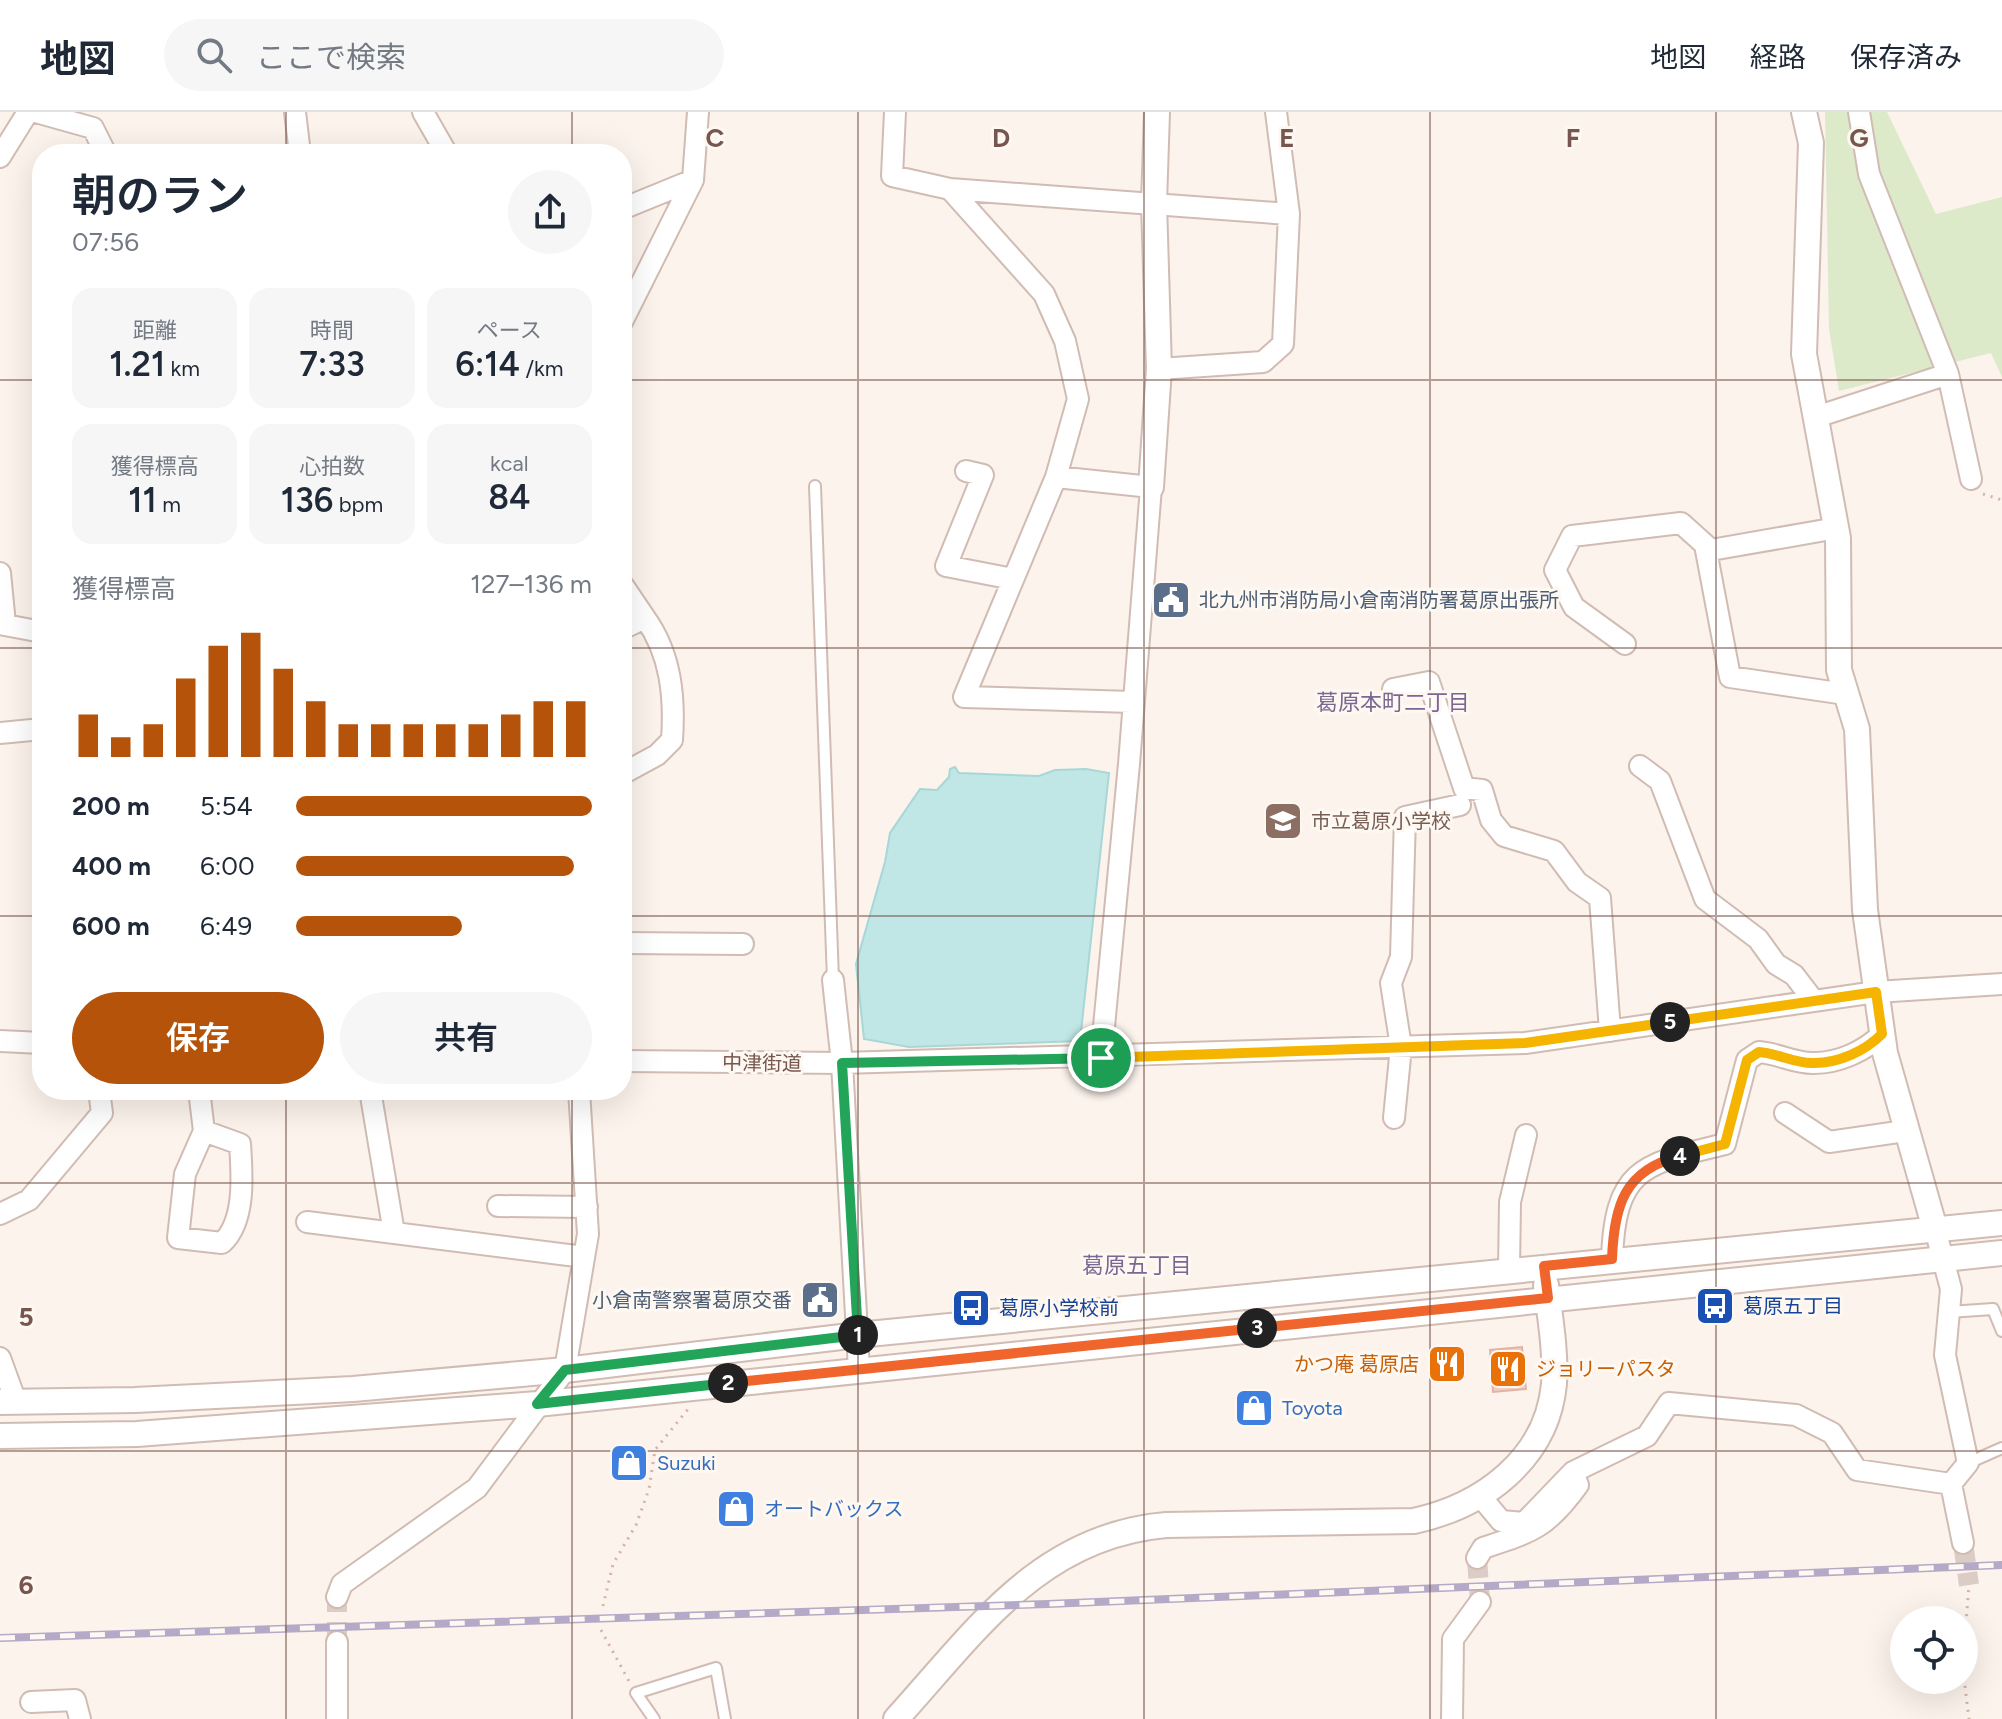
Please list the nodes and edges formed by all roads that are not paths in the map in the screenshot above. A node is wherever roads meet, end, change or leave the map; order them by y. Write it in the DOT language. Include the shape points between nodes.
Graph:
graph roads {
  1 [pos="28,112"];
  2 [pos="36,112"];
  3 [pos="96,112"];
  4 [pos="295,112"];
  5 [pos="423,112"];
  6 [pos="698,112"];
  7 [pos="895,112"];
  8 [pos="1157,112"];
  9 [pos="1276,112"];
  10 [pos="1804,112"];
  11 [pos="1859,112"];
  12 [pos="101,144"];
  13 [pos="102,144"];
  14 [pos="299,144"];
  15 [pos="441,144"];
  16 [pos="2,155"];
  17 [pos="693,180"];
  18 [pos="950,189"];
  19 [pos="1154,203"];
  20 [pos="632,205"];
  21 [pos="1289,214"];
  22 [pos="632,302"];
  23 [pos="1159,369"];
  24 [pos="1948,374"];
  25 [pos="1816,417"];
  26 [pos="966,471"];
  27 [pos="1056,477"];
  28 [pos="1971,479"];
  29 [pos="815,486"];
  30 [pos="1151,487"];
  31 [pos="1837,528"];
  32 [pos="1705,545"];
  33 [pos="0,573"];
  34 [pos="1013,579"];
  35 [pos="632,599"];
  36 [pos="645,618"];
  37 [pos="3,624"];
  38 [pos="632,624"];
  39 [pos="32,630"];
  40 [pos="1625,644"];
  41 [pos="1393,689"];
  42 [pos="1845,694"];
  43 [pos="1132,702"];
  44 [pos="32,730"];
  45 [pos="0,733"];
  46 [pos="1640,766"];
  47 [pos="632,769"];
  48 [pos="1460,805"];
  49 [pos="632,943"];
  50 [pos="743,944"];
  51 [pos="833,980"];
  52 [pos="2002,984"];
  53 [pos="1876,992"];
  54 [pos="1814,1001"];
  55 [pos="1610,1031"];
  56 [pos="1882,1034"];
  57 [pos="4,1035"];
  58 [pos="32,1041"];
  59 [pos="1401,1047"];
  60 [pos="1101,1058"];
  61 [pos="632,1061"];
  62 [pos="842,1063"];
  63 [pos="100,1100"];
  64 [pos="200,1100"];
  65 [pos="372,1100"];
  66 [pos="580,1100"];
  67 [pos="1785,1113"];
  68 [pos="1394,1118"];
  69 [pos="204,1131"];
  70 [pos="1905,1131"];
  71 [pos="1526,1135"];
  72 [pos="498,1206"];
  73 [pos="587,1207"];
  74 [pos="0,1214"];
  75 [pos="307,1222"];
  76 [pos="2002,1223"];
  77 [pos="1935,1229"];
  78 [pos="394,1233"];
  79 [pos="2002,1253"];
  80 [pos="584,1257"];
  81 [pos="1942,1258"];
  82 [pos="1612,1259"];
  83 [pos="1544,1266"];
  84 [pos="1509,1269"];
  85 [pos="1548,1298"];
  86 [pos="1949,1312"];
  87 [pos="2002,1331"];
  88 [pos="858,1335"];
  89 [pos="0,1358"];
  90 [pos="859,1369"];
  91 [pos="565,1370"];
  92 [pos="8,1402"];
  93 [pos="537,1404"];
  94 [pos="0,1436"];
  95 [pos="2002,1448"];
  96 [pos="1968,1463"];
  97 [pos="1573,1472"];
  98 [pos="1951,1484"];
  99 [pos="1481,1497"];
  100 [pos="1963,1543"];
  101 [pos="1477,1558"];
  102 [pos="337,1597"];
  103 [pos="1480,1602"];
  104 [pos="337,1642"];
  105 [pos="31,1702"];
  106 [pos="80,1719"];
  107 [pos="337,1719"];
  108 [pos="654,1719"];
  109 [pos="725,1719"];
  110 [pos="896,1719"];
  111 [pos="1452,1719"];
  1 -- 16 [label="street"];
  2 -- 12 [label="street" via="93,128"];
  3 -- 13 [label="street"];
  4 -- 14 [label="street"];
  5 -- 15 [label="street"];
  6 -- 17 [label="street"];
  7 -- 18 [label="street" via="892,176"];
  8 -- 19 [label="street"];
  9 -- 21 [label="street"];
  10 -- 25 [label="street" via="1811,143 1804,354"];
  11 -- 24 [label="street" via="1869,174"];
  17 -- 20 [label="street"];
  17 -- 22 [label="street"];
  18 -- 19 [label="street"];
  18 -- 27 [label="street" via="1044,294 1065,341 1078,399"];
  19 -- 21 [label="street"];
  19 -- 23 [label="street"];
  21 -- 23 [label="street" via="1283,344 1263,362"];
  23 -- 30 [label="street"];
  24 -- 25 [label="street"];
  24 -- 28 [label="street"];
  25 -- 31 [label="street"];
  26 -- 34 [label="street" via="983,475 946,566"];
  27 -- 30 [label="street"];
  27 -- 34 [label="street"];
  29 -- 51 [label="lane"];
  30 -- 43 [label="street"];
  31 -- 32 [label="street" via="1711,550"];
  31 -- 42 [label="street" via="1839,670"];
  32 -- 40 [label="street" via="1681,523 1572,536 1555,570 1574,607"];
  32 -- 42 [label="street" via="1730,677"];
  33 -- 37 [label="street"];
  34 -- 43 [label="street" via="964,697"];
  35 -- 36 [label="street"];
  36 -- 38 [label="street"];
  36 -- 47 [label="street" via="655,631 673,684 672,740"];
  37 -- 39 [label="street"];
  41 -- 55 [label="street" via="1429,682 1464,788 1482,790 1491,820 1504,836 1554,851 1577,882 1600,898"];
  42 -- 53 [label="street" via="1857,729 1865,910"];
  43 -- 60 [label="street"];
  44 -- 45 [label="street"];
  46 -- 54 [label="street" via="1660,781 1705,899 1758,939"];
  48 -- 59 [label="street" via="1405,817 1401,957 1391,983"];
  49 -- 50 [label="street"];
  51 -- 62 [label="street"];
  52 -- 53 [label="street, 中津街道"];
  53 -- 54 [label="street, 中津街道"];
  53 -- 56 [label="street"];
  54 -- 55 [label="street, 中津街道"];
  55 -- 59 [label="street, 中津街道" via="1525,1043"];
  56 -- 70 [label="street"];
  56 -- 82 [label="street" via="1871,1046 1812,1064 1759,1052 1747,1060 1725,1144 1655,1162 1641,1172 1628,1186 1613,1229"];
  57 -- 58 [label="street"];
  59 -- 60 [label="street, 中津街道"];
  59 -- 68 [label="street"];
  60 -- 62 [label="street, 中津街道"];
  61 -- 62 [label="street, 中津街道"];
  62 -- 88 [label="street"];
  63 -- 74 [label="street" via="102,1113 29,1200"];
  64 -- 69 [label="street"];
  65 -- 78 [label="street"];
  66 -- 73 [label="street"];
  67 -- 70 [label="street" via="1829,1142"];
  69 -- 69 [label="street" via="240,1144 243,1180 232,1233 222,1243 178,1238 185,1174"];
  70 -- 77 [label="street"];
  71 -- 84 [label="street" via="1510,1202"];
  72 -- 73 [label="street"];
  73 -- 80 [label="street"];
  75 -- 78 [label="street"];
  76 -- 77 [label="street"];
  77 -- 81 [label="street"];
  77 -- 82 [label="street"];
  78 -- 80 [label="street"];
  79 -- 81 [label="street"];
  80 -- 91 [label="street"];
  81 -- 85 [label="street"];
  81 -- 86 [label="street" via="1951,1289"];
  82 -- 83 [label="street"];
  83 -- 84 [label="street"];
  83 -- 85 [label="street"];
  84 -- 88 [label="street"];
  85 -- 90 [label="street"];
  85 -- 99 [label="street" via="1554,1386 1545,1420 1530,1452"];
  86 -- 87 [label="lane" via="1993,1309"];
  86 -- 96 [label="street" via="1945,1355"];
  88 -- 90 [label="street"];
  88 -- 91 [label="street"];
  89 -- 92 [label="street"];
  90 -- 93 [label="street"];
  91 -- 92 [label="street" via="353,1389"];
  91 -- 93 [label="street"];
  93 -- 94 [label="street" via="137,1434"];
  93 -- 102 [label="street" via="477,1488 342,1584"];
  95 -- 96 [label="lane"];
  96 -- 98 [label="street"];
  97 -- 98 [label="street" via="1647,1436 1669,1403 1796,1415 1832,1433 1857,1470"];
  97 -- 99 [label="street" via="1524,1523 1501,1521"];
  97 -- 101 [label="street" via="1578,1485 1556,1515 1526,1535 1483,1548"];
  98 -- 100 [label="street"];
  99 -- 110 [label="street" via="1414,1521 1166,1525 1099,1538 1034,1574"];
  103 -- 111 [label="street" via="1453,1639"];
  104 -- 107 [label="street"];
  105 -- 106 [label="street" via="75,1700"];
  108 -- 109 [label="lane" via="636,1693 716,1668"];
}
